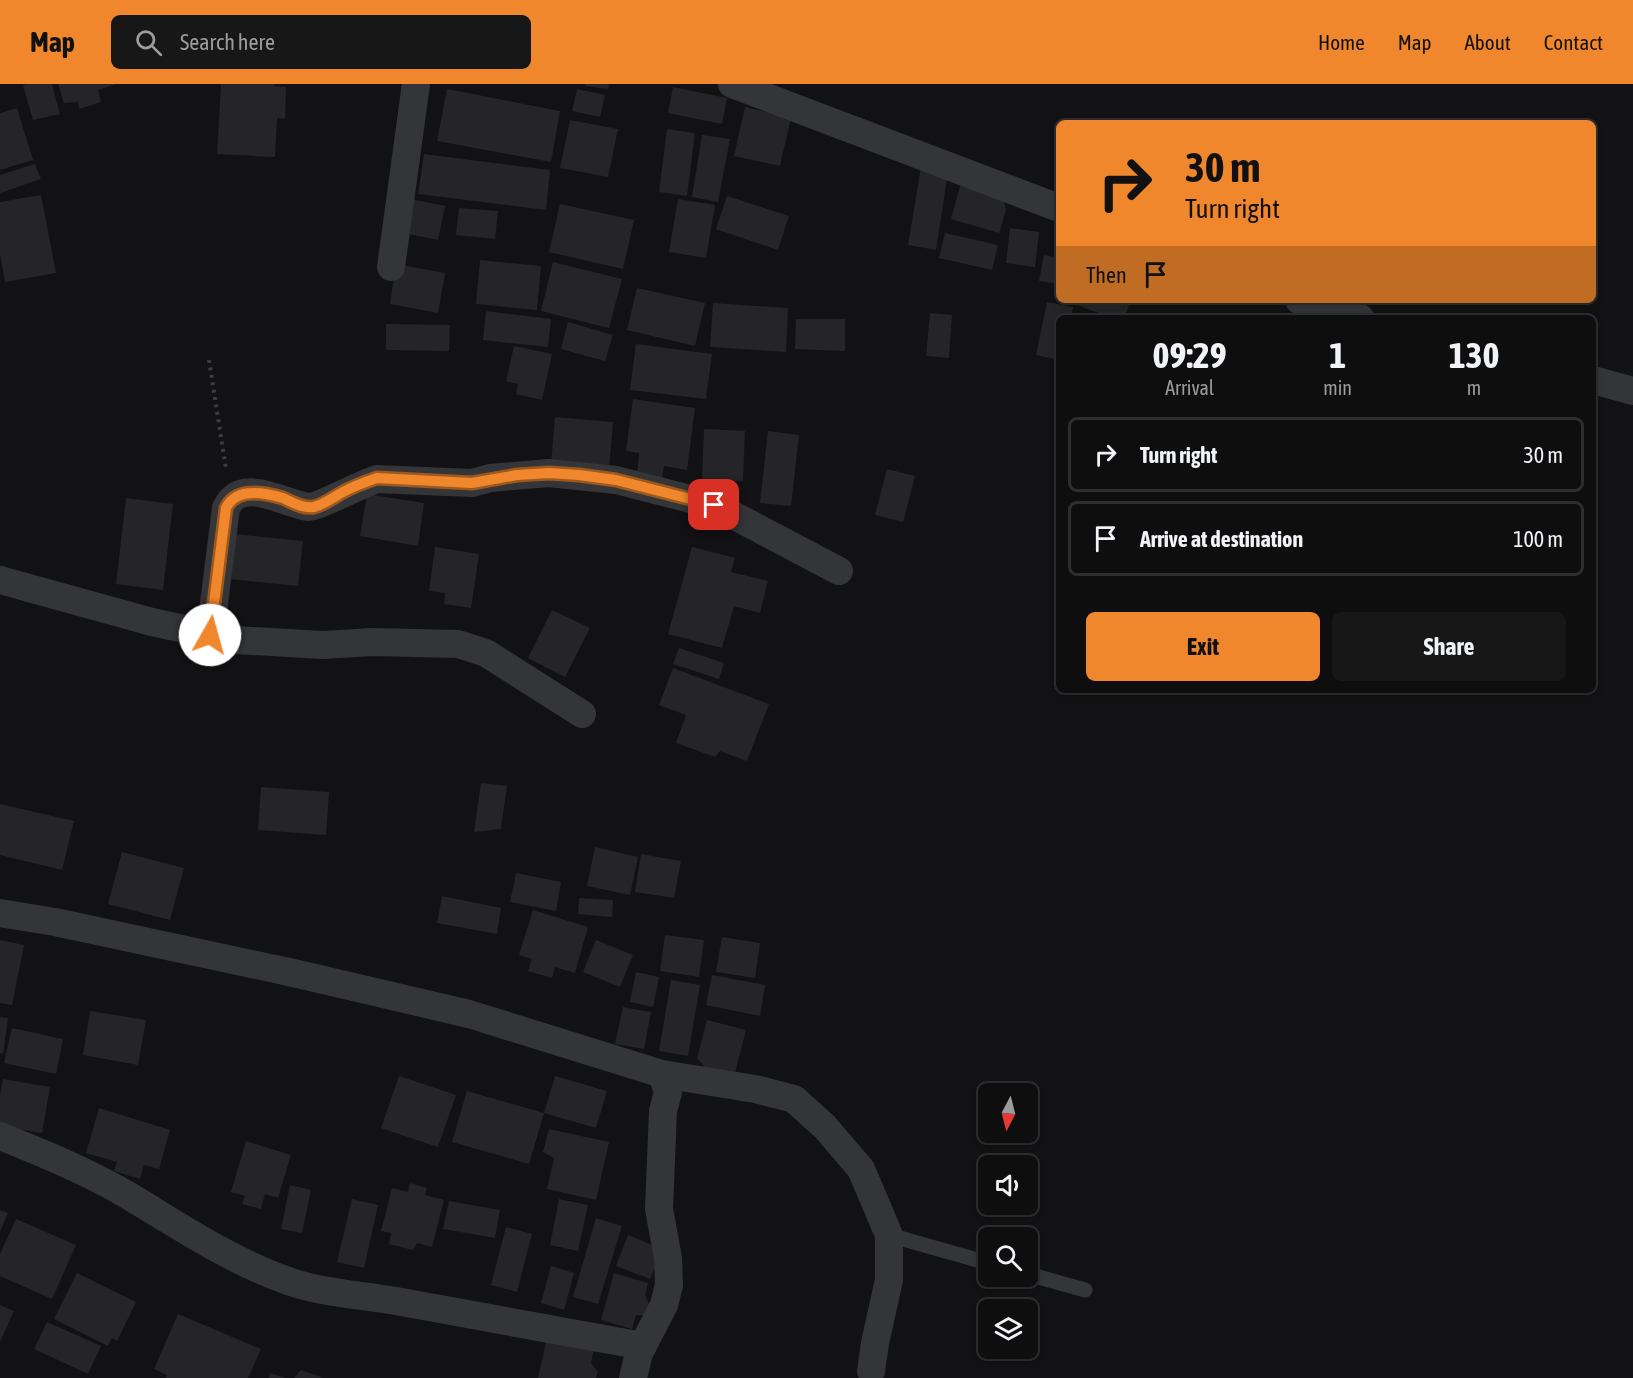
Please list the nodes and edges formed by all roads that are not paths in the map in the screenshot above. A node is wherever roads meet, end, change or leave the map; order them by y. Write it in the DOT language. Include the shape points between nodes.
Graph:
graph roads {
  1 [pos="416,84"];
  2 [pos="732,84"];
  3 [pos="1056,207"];
  4 [pos="391,267"];
  5 [pos="1309,303"];
  6 [pos="1350,315"];
  7 [pos="1596,381"];
  8 [pos="1633,391"];
  9 [pos="839,571"];
  10 [pos="0,580"];
  11 [pos="210,635"];
  12 [pos="582,714"];
  13 [pos="0,913"];
  14 [pos="662,1074"];
  15 [pos="0,1136"];
  16 [pos="889,1235"];
  17 [pos="978,1260"];
  18 [pos="1038,1277"];
  19 [pos="1085,1290"];
  20 [pos="643,1346"];
  21 [pos="871,1371"];
  22 [pos="633,1378"];
  1 -- 4 [label="street"];
  2 -- 3 [label="street"];
  5 -- 6 [label="street"];
  7 -- 8 [label="street"];
  9 -- 11 [label="street" via="714,505 616,480 549,473 472,483 377,478 313,508 252,493 238,494 230,500"];
  10 -- 11 [label="street"];
  11 -- 12 [label="street" via="291,644 458,644 486,653"];
  13 -- 14 [label="street" via="469,1014"];
  14 -- 16 [label="street" via="794,1099 825,1127 861,1169"];
  14 -- 20 [label="street" via="668,1092 663,1111 659,1209 669,1285 664,1305"];
  15 -- 20 [label="street" via="82,1170 241,1260 311,1289"];
  16 -- 17 [label="lane"];
  16 -- 21 [label="street" via="889,1280"];
  18 -- 19 [label="lane"];
  20 -- 22 [label="street"];
}
